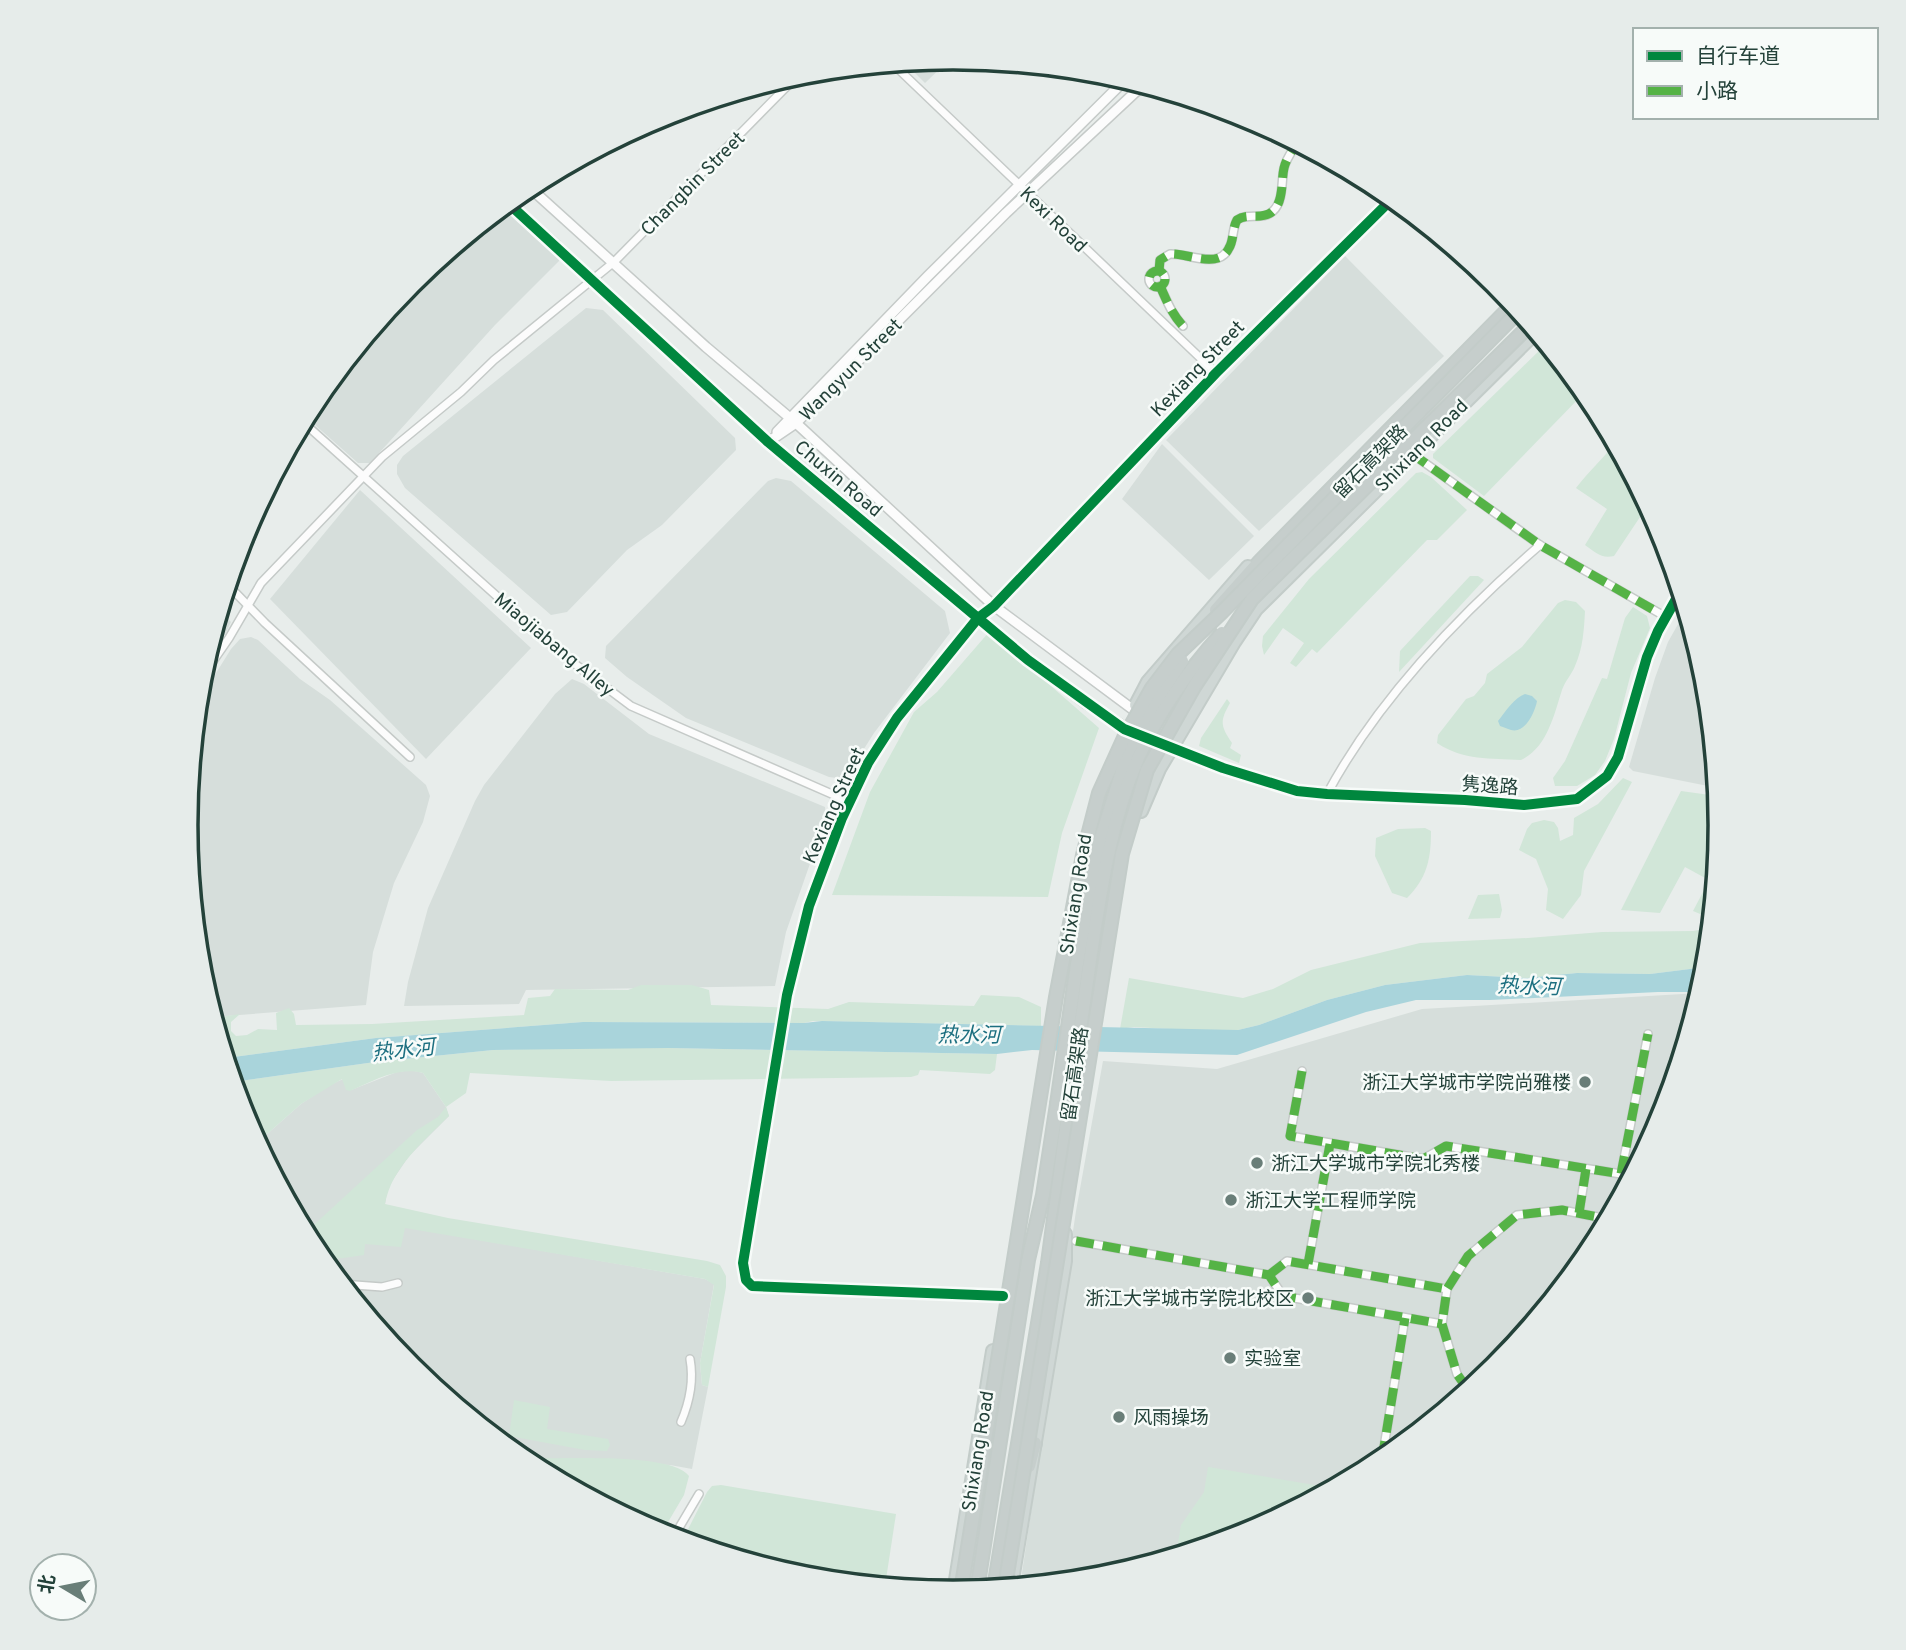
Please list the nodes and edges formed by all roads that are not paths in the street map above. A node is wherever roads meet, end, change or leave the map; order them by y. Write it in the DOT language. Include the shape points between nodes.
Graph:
graph roads {
  1 [pos="902,72"];
  2 [pos="1117,89"];
  3 [pos="784,90"];
  4 [pos="1134,93"];
  5 [pos="1293,151"];
  6 [pos="1023,189"];
  7 [pos="538,195"];
  8 [pos="1385,206"];
  9 [pos="516,210"];
  10 [pos="614,262"];
  11 [pos="1158,271"];
  12 [pos="592,280"];
  13 [pos="1160,286"];
  14 [pos="1506,311"];
  15 [pos="1506,311"];
  16 [pos="1512,318"];
  17 [pos="1183,326"];
  18 [pos="1524,331"];
  19 [pos="1530,338"];
  20 [pos="1216,373"];
  21 [pos="793,420"];
  22 [pos="311,429"];
  23 [pos="768,442"];
  24 [pos="1411,453"];
  25 [pos="363,476"];
  26 [pos="1540,545"];
  27 [pos="235,592"];
  28 [pos="1252,599"];
  29 [pos="1674,603"];
  30 [pos="248,604"];
  31 [pos="994,606"];
  32 [pos="1222,612"];
  33 [pos="1666,617"];
  34 [pos="978,618"];
  35 [pos="220,649"];
  36 [pos="1178,654"];
  37 [pos="1134,709"];
  38 [pos="1124,729"];
  39 [pos="1172,747"];
  40 [pos="410,757"];
  41 [pos="1327,794"];
  42 [pos="849,802"];
  43 [pos="1648,1034"];
  44 [pos="1302,1070"];
  45 [pos="1063,1105"];
  46 [pos="1330,1143"];
  47 [pos="1586,1169"];
  48 [pos="1578,1213"];
  49 [pos="1598,1217"];
  50 [pos="1076,1241"];
  51 [pos="1028,1260"];
  52 [pos="1048,1263"];
  53 [pos="1308,1264"];
  54 [pos="1269,1275"];
  55 [pos="398,1283"];
  56 [pos="354,1285"];
  57 [pos="1447,1289"];
  58 [pos="1003,1296"];
  59 [pos="1405,1318"];
  60 [pos="1442,1325"];
  61 [pos="690,1359"];
  62 [pos="1463,1382"];
  63 [pos="986,1393"];
  64 [pos="1043,1394"];
  65 [pos="681,1422"];
  66 [pos="1035,1443"];
  67 [pos="1385,1444"];
  68 [pos="975,1456"];
  69 [pos="699,1494"];
  70 [pos="679,1528"];
  71 [pos="1014,1577"];
  72 [pos="997,1578"];
  73 [pos="998,1578"];
  74 [pos="1006,1578"];
  75 [pos="972,1579"];
  76 [pos="979,1579"];
  77 [pos="956,1580"];
  78 [pos="963,1580"];
  1 -- 6 [label="street, Kexi Road"];
  2 -- 6 [label="street, Wangyun Street"];
  3 -- 10 [label="street, Changbin Street"];
  4 -- 6 [label="street, Wangyun Street"];
  5 -- 11 [label="street" via="1273,211 1237,220 1228,250 1218,258 1170,254 1160,260"];
  6 -- 20 [label="street, Kexi Road"];
  6 -- 21 [label="street, Wangyun Street"];
  7 -- 10 [label="street, Chuxin Road"];
  8 -- 20 [label="street, Kexiang Street"];
  9 -- 12 [label="street, Chuxin Road"];
  10 -- 12 [label="street, Changbin Street"];
  10 -- 21 [label="street, Chuxin Road"];
  11 -- 13 [label="street" via="1165,278"];
  11 -- 13 [label="street" via="1149,280"];
  12 -- 23 [label="street, Chuxin Road"];
  12 -- 25 [label="street, Changbin Street"];
  13 -- 17 [label="street" via="1170,312"];
  14 -- 36 [label="highway, bridge" via="1260,561"];
  15 -- 37 [label="main road, Shixiang Road" via="1235,580 1148,682"];
  16 -- 32 [label="highway, 留石高架路, bridge"];
  18 -- 28 [label="highway, 留石高架路, bridge"];
  19 -- 24 [label="main road, Shixiang Road"];
  20 -- 31 [label="street, Kexiang Street"];
  21 -- 23 [label="street, Wangyun Street"];
  21 -- 31 [label="street, Chuxin Road"];
  22 -- 25 [label="street, Miaojiabang Alley"];
  23 -- 34 [label="street, Chuxin Road"];
  24 -- 26 [label="street"];
  24 -- 39 [label="main road, Shixiang Road" via="1256,609"];
  25 -- 30 [label="street, Changbin Street" via="261,583"];
  25 -- 42 [label="street, Miaojiabang Alley" via="559,652 631,706"];
  26 -- 33 [label="street"];
  26 -- 41 [label="street" via="1502,578 1397,690 1345,760"];
  27 -- 30 [label="street"];
  28 -- 45 [label="highway, 留石高架路, bridge" via="1194,665 1139,757 1104,869"];
  28 -- 74 [label="highway, 留石高架路, bridge" via="1147,771 1122,854"];
  29 -- 33 [label="street, 隽逸路"];
  30 -- 35 [label="street, Changbin Street"];
  30 -- 40 [label="street"];
  31 -- 34 [label="street, Kexiang Street"];
  31 -- 37 [label="street, Chuxin Road"];
  32 -- 36 [label="highway, 留石高架路, bridge"];
  32 -- 45 [label="highway, 留石高架路, bridge" via="1151,709 1119,778 1099,844 1077,964"];
  33 -- 41 [label="street, 隽逸路" via="1647,657 1618,757 1606,776 1577,799 1524,805"];
  34 -- 38 [label="street, Chuxin Road"];
  34 -- 42 [label="street, Kexiang Street" via="897,718"];
  36 -- 78 [label="highway, 留石高架路, bridge" via="1124,738 1099,793 1083,855"];
  37 -- 38 [label="main road, Shixiang Road"];
  37 -- 39 [label="street, Chuxin Road"];
  38 -- 39 [label="street, Chuxin Road"];
  38 -- 58 [label="main road, Shixiang Road, bridge" via="1096,788 1079,851 1028,1201 1010,1253"];
  39 -- 41 [label="street, 隽逸路" via="1259,780"];
  39 -- 64 [label="main road, Shixiang Road, bridge" via="1145,798 1110,911 1066,1196 1065,1261"];
  42 -- 58 [label="street, Kexiang Street" via="809,906 787,995 743,1263 746,1280 752,1286"];
  43 -- 47 [label="street" via="1621,1174"];
  44 -- 46 [label="street" via="1290,1136"];
  45 -- 51 [label="highway, 留石高架路"];
  45 -- 52 [label="highway, 留石高架路"];
  46 -- 47 [label="street" via="1423,1159 1446,1146"];
  46 -- 53 [label="street"];
  47 -- 48 [label="street"];
  48 -- 49 [label="street"];
  48 -- 57 [label="street" via="1562,1210 1517,1215 1468,1256"];
  50 -- 54 [label="street"];
  51 -- 63 [label="highway"];
  51 -- 76 [label="highway, 留石高架路"];
  52 -- 64 [label="highway" via="1038,1360"];
  52 -- 72 [label="highway, 留石高架路"];
  53 -- 54 [label="street" via="1287,1261"];
  53 -- 57 [label="street"];
  54 -- 59 [label="street" via="1283,1296"];
  55 -- 56 [label="street"];
  57 -- 60 [label="street"];
  58 -- 63 [label="main road, Shixiang Road"];
  59 -- 60 [label="street"];
  59 -- 67 [label="street"];
  60 -- 62 [label="street"];
  61 -- 65 [label="street" via="689,1403"];
  63 -- 68 [label="main road, Shixiang Road"];
  64 -- 66 [label="main road, Shixiang Road"];
  66 -- 71 [label="main road, Shixiang Road"];
  66 -- 73 [label="highway"];
  68 -- 75 [label="highway" via="980,1525"];
  68 -- 77 [label="main road, Shixiang Road"];
  69 -- 70 [label="street"];
}
